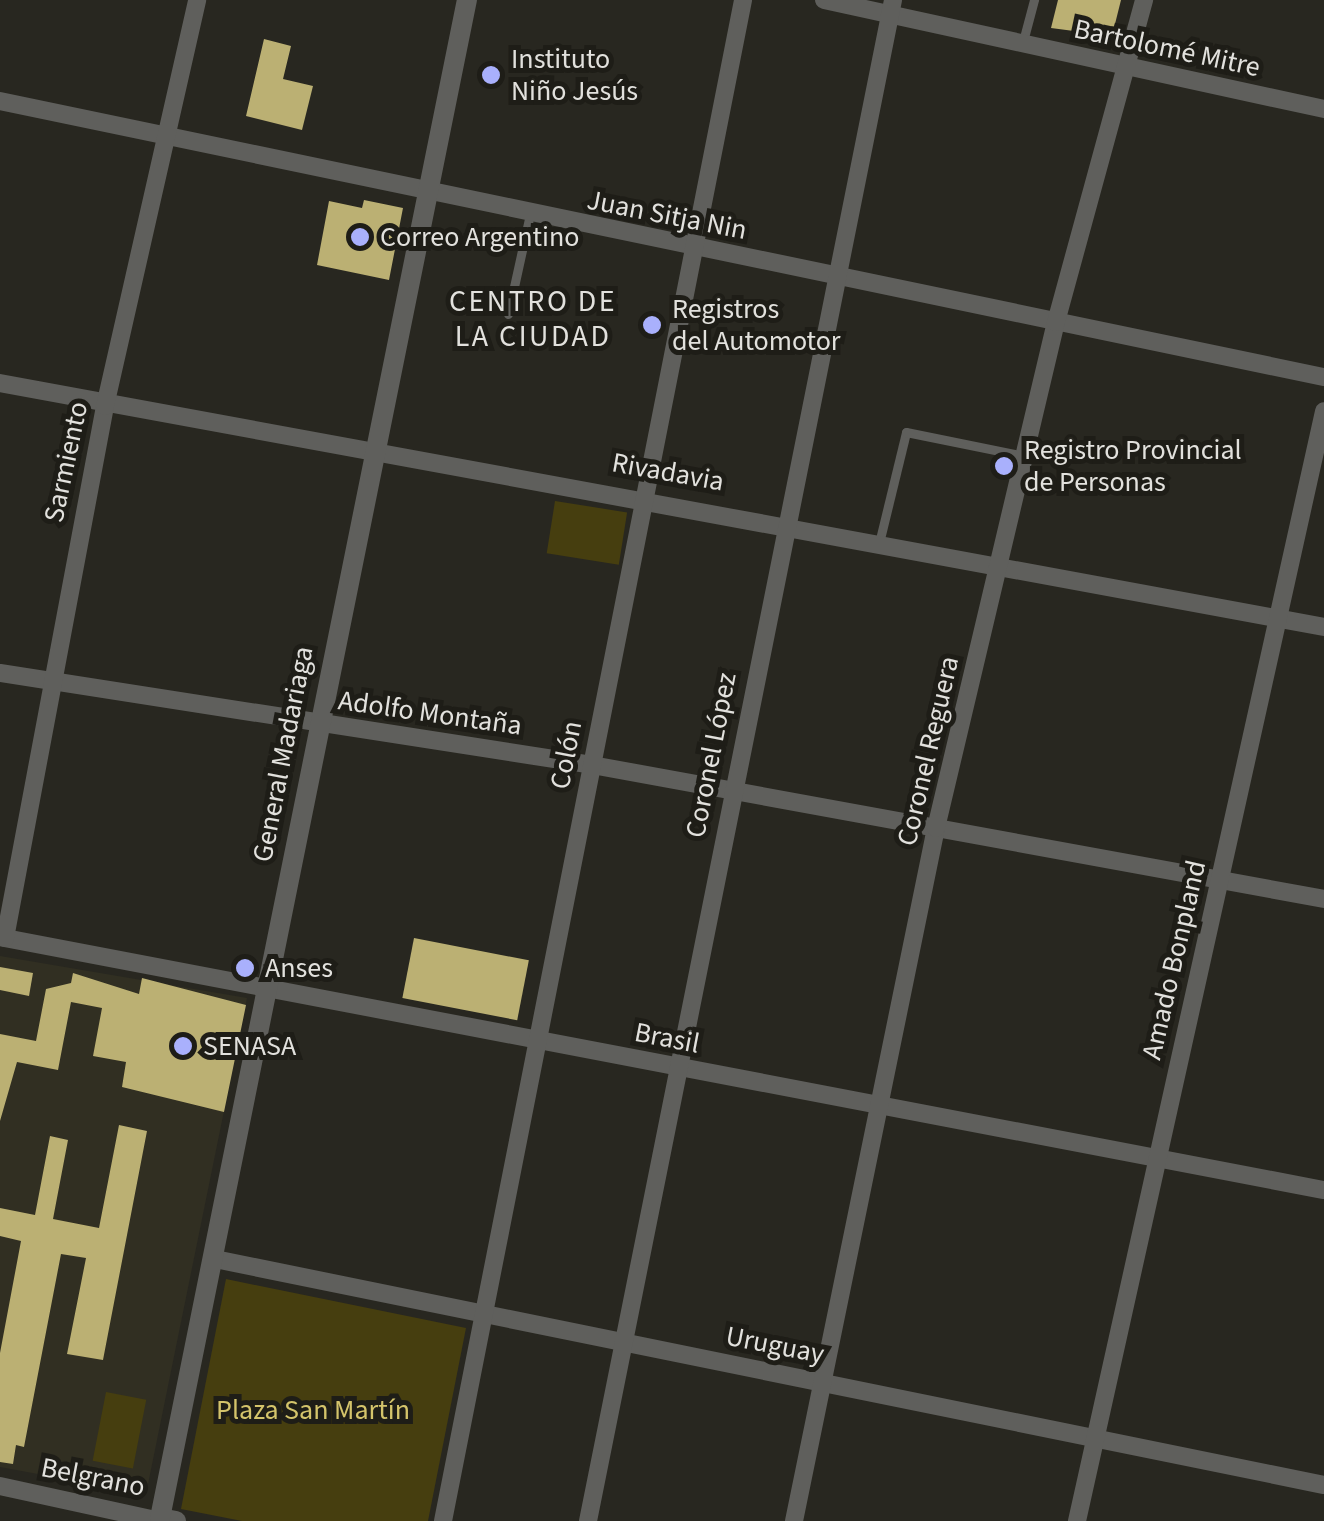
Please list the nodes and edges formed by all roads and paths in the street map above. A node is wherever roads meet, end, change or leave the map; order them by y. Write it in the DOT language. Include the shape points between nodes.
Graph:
graph roads {
  1 [pos="197,0"];
  2 [pos="467,0"];
  3 [pos="744,0"];
  4 [pos="824,0"];
  5 [pos="1034,0"];
  6 [pos="1144,0"];
  7 [pos="892,8"];
  8 [pos="1022,45"];
  9 [pos="1126,68"];
  10 [pos="0,101"];
  11 [pos="1324,109"];
  12 [pos="167,132"];
  13 [pos="432,192"];
  14 [pos="530,214"];
  15 [pos="692,250"];
  16 [pos="832,272"];
  17 [pos="508,314"];
  18 [pos="1056,322"];
  19 [pos="1324,377"];
  20 [pos="0,382"];
  21 [pos="105,406"];
  22 [pos="1324,411"];
  23 [pos="370,450"];
  24 [pos="1026,456"];
  25 [pos="647,496"];
  26 [pos="786,520"];
  27 [pos="880,539"];
  28 [pos="1002,563"];
  29 [pos="1278,617"];
  30 [pos="1324,626"];
  31 [pos="0,673"];
  32 [pos="49,681"];
  33 [pos="317,724"];
  34 [pos="592,765"];
  35 [pos="732,790"];
  36 [pos="936,828"];
  37 [pos="1220,880"];
  38 [pos="1324,898"];
  39 [pos="2,937"];
  40 [pos="266,986"];
  41 [pos="537,1040"];
  42 [pos="677,1068"];
  43 [pos="881,1107"];
  44 [pos="1157,1161"];
  45 [pos="1324,1190"];
  46 [pos="215,1259"];
  47 [pos="485,1312"];
  48 [pos="623,1343"];
  49 [pos="824,1382"];
  50 [pos="1096,1436"];
  51 [pos="0,1486"];
  52 [pos="1324,1486"];
  53 [pos="165,1520"];
  54 [pos="443,1521"];
  55 [pos="588,1521"];
  56 [pos="794,1521"];
  57 [pos="1077,1521"];
  1 -- 12 [label="street, Sarmiento"];
  2 -- 13 [label="street, General Madariaga"];
  3 -- 15 [label="street, Colón"];
  4 -- 7 [label="street, Bartolomé Mitre"];
  5 -- 8 [label="lane"];
  6 -- 9 [label="street, Coronel Reguera"];
  7 -- 8 [label="street, Bartolomé Mitre"];
  7 -- 16 [label="street, Coronel López"];
  8 -- 9 [label="street, Bartolomé Mitre"];
  9 -- 11 [label="street, Bartolomé Mitre"];
  9 -- 18 [label="street, Coronel Reguera"];
  10 -- 12 [label="street, Juan Sitja Nin"];
  12 -- 13 [label="street, Juan Sitja Nin"];
  12 -- 21 [label="street, Sarmiento"];
  13 -- 14 [label="street, Juan Sitja Nin"];
  13 -- 23 [label="street, General Madariaga"];
  14 -- 15 [label="street, Juan Sitja Nin"];
  14 -- 17 [label="lane"];
  15 -- 16 [label="street, Juan Sitja Nin"];
  15 -- 25 [label="street, Colón"];
  16 -- 18 [label="street, Juan Sitja Nin"];
  16 -- 26 [label="street, Coronel López"];
  18 -- 19 [label="street, Juan Sitja Nin"];
  18 -- 24 [label="street, Coronel Reguera"];
  20 -- 21 [label="street, Rivadavia"];
  21 -- 23 [label="street, Rivadavia"];
  21 -- 32 [label="street, Sarmiento"];
  22 -- 29 [label="street, Amado Bonpland"];
  23 -- 25 [label="street, Rivadavia"];
  23 -- 33 [label="street, General Madariaga"];
  24 -- 27 [label="lane" via="906,432"];
  24 -- 28 [label="street, Coronel Reguera"];
  25 -- 26 [label="street, Rivadavia"];
  25 -- 34 [label="street, Colón"];
  26 -- 27 [label="street, Rivadavia"];
  26 -- 35 [label="street, Coronel López"];
  27 -- 28 [label="street, Rivadavia"];
  28 -- 29 [label="street, Rivadavia"];
  28 -- 36 [label="street, Coronel Reguera"];
  29 -- 30 [label="street, Rivadavia"];
  29 -- 37 [label="street, Amado Bonpland"];
  31 -- 32 [label="street, Adolfo Montaña"];
  32 -- 33 [label="street, Adolfo Montaña"];
  32 -- 39 [label="street, Sarmiento"];
  33 -- 34 [label="street, Adolfo Montaña"];
  33 -- 40 [label="street, General Madariaga"];
  34 -- 35 [label="street, Adolfo Montaña"];
  34 -- 41 [label="street, Colón"];
  35 -- 36 [label="street, Adolfo Montaña"];
  35 -- 42 [label="street, Coronel López"];
  36 -- 37 [label="street, Adolfo Montaña"];
  36 -- 43 [label="street, Coronel Reguera"];
  37 -- 38 [label="street, Adolfo Montaña"];
  37 -- 44 [label="street, Amado Bonpland"];
  39 -- 40 [label="street, Brasil"];
  40 -- 41 [label="street, Brasil"];
  40 -- 46 [label="street, General Madariaga"];
  41 -- 42 [label="street, Brasil"];
  41 -- 47 [label="street, Colón"];
  42 -- 43 [label="street, Brasil"];
  42 -- 48 [label="street, Coronel López"];
  43 -- 44 [label="street, Brasil"];
  43 -- 49 [label="street, Coronel Reguera"];
  44 -- 45 [label="street, Brasil"];
  44 -- 50 [label="street, Amado Bonpland"];
  46 -- 47 [label="street, Uruguay"];
  46 -- 53 [label="street, General Madariaga"];
  47 -- 48 [label="street, Uruguay"];
  47 -- 54 [label="street, Colón"];
  48 -- 49 [label="street, Uruguay"];
  48 -- 55 [label="street, Coronel López"];
  49 -- 50 [label="street, Uruguay"];
  49 -- 56 [label="street, Coronel Reguera"];
  50 -- 52 [label="street, Uruguay"];
  50 -- 57 [label="street, Amado Bonpland"];
  51 -- 53 [label="street, Belgrano"];
}
